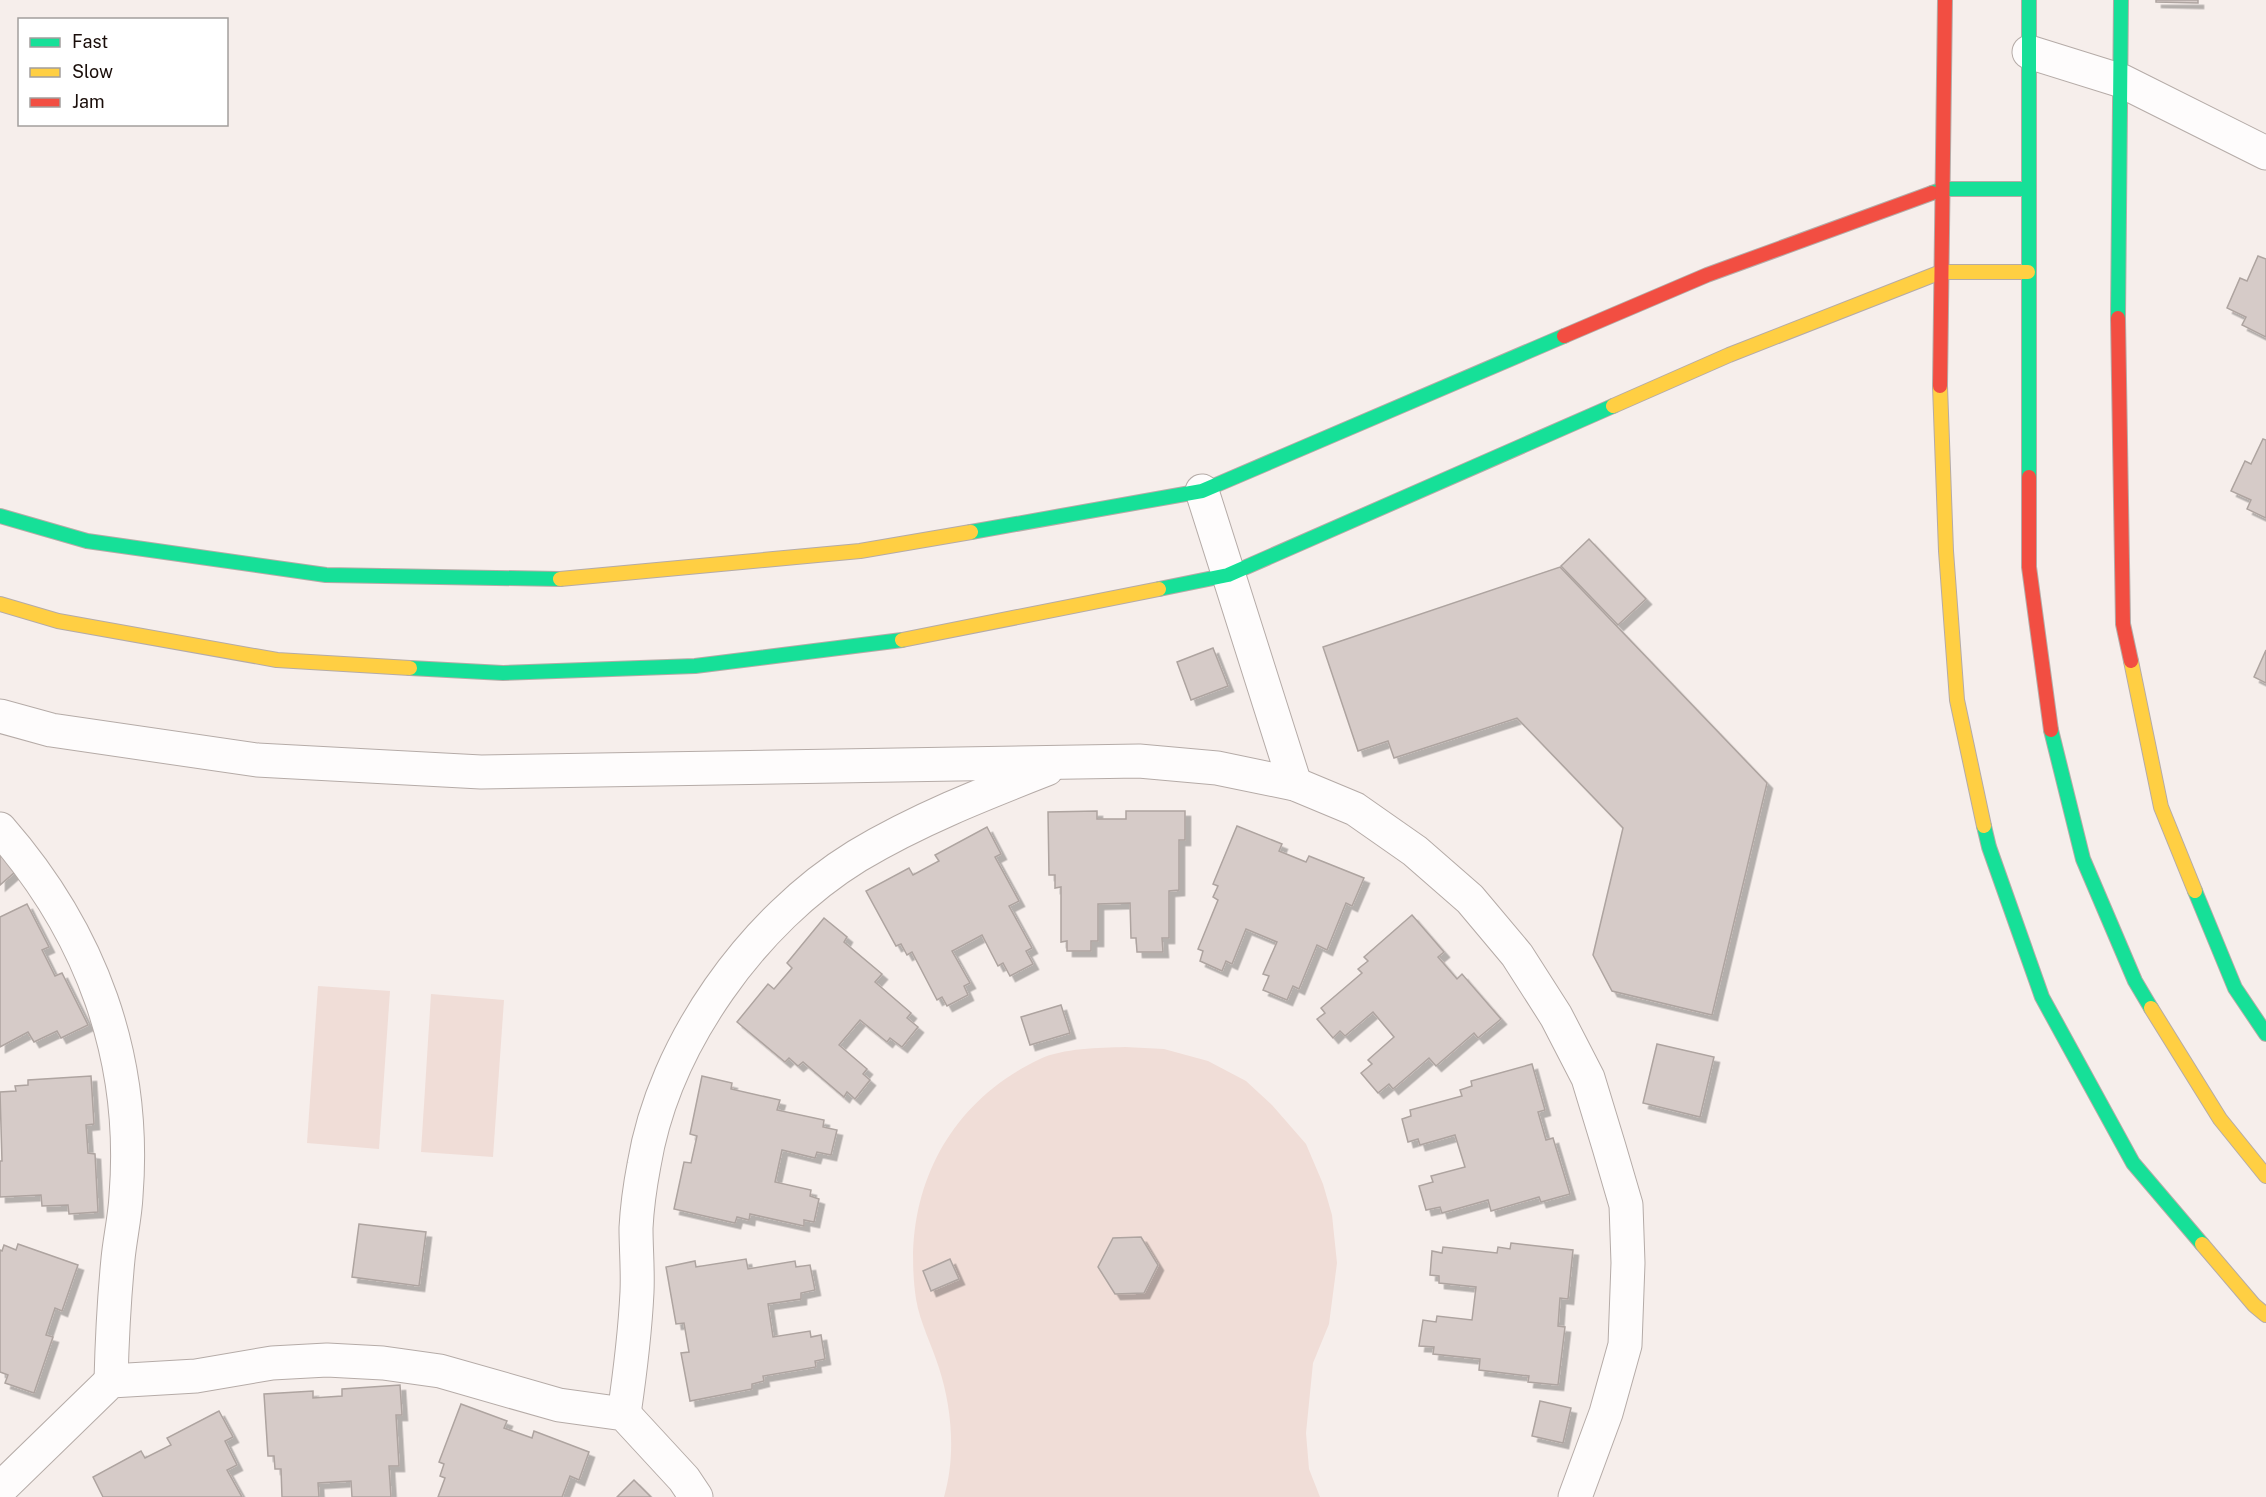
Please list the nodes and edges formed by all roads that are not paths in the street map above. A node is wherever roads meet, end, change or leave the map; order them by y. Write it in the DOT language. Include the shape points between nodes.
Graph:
graph roads {
  1 [pos="1945,0"];
  2 [pos="2029,0"];
  3 [pos="2121,0"];
  4 [pos="2029,52"];
  5 [pos="2122,81"];
  6 [pos="2266,153"];
  7 [pos="1943,189"];
  8 [pos="2029,189"];
  9 [pos="1941,272"];
  10 [pos="2028,272"];
  11 [pos="1202,492"];
  12 [pos="0,516"];
  13 [pos="1228,575"];
  14 [pos="0,604"];
  15 [pos="0,716"];
  16 [pos="1068,761"];
  17 [pos="1295,784"];
  18 [pos="0,829"];
  19 [pos="2266,1034"];
  20 [pos="2266,1176"];
  21 [pos="2266,1315"];
  22 [pos="111,1381"];
  23 [pos="624,1414"];
  24 [pos="0,1489"];
  25 [pos="696,1497"];
  26 [pos="1575,1497"];
  1 -- 7 [label="street"];
  2 -- 4 [label="street"];
  3 -- 5 [label="street"];
  4 -- 5 [label="street"];
  4 -- 8 [label="street"];
  5 -- 6 [label="street"];
  5 -- 19 [label="street" via="2118,314 2123,624 2161,807 2235,988"];
  7 -- 8 [label="street"];
  7 -- 9 [label="street"];
  7 -- 11 [label="street" via="1707,275"];
  8 -- 10 [label="street"];
  9 -- 10 [label="street"];
  9 -- 13 [label="street" via="1729,355"];
  9 -- 21 [label="street" via="1940,403 1957,700 1989,847 2042,997 2133,1163"];
  10 -- 20 [label="street" via="2029,567 2050,727 2083,859 2135,981 2220,1119"];
  11 -- 12 [label="street" via="860,551 573,579 326,575 87,541"];
  11 -- 13 [label="street"];
  13 -- 14 [label="street" via="879,644 695,666 502,672 277,660 58,621"];
  13 -- 17 [label="street"];
  15 -- 16 [label="street" via="51,730 257,760 481,772"];
  16 -- 17 [label="street" via="1139,761 1217,768"];
  16 -- 23 [label="street" via="986,793 857,857 797,902 758,938 718,988 686,1043 661,1102 644,1163 636,1227 633,1352"];
  17 -- 26 [label="street" via="1355,809 1415,851 1470,899 1517,955 1556,1016 1588,1078 1626,1205 1628,1263 1625,1345 1606,1413"];
  18 -- 22 [label="street" via="59,906 87,960 108,1017 122,1075 128,1135 126,1196 113,1319"];
  22 -- 23 [label="street" via="196,1376 327,1360 383,1363 440,1371 559,1405"];
  22 -- 24 [label="street"];
  23 -- 25 [label="street"];
}
